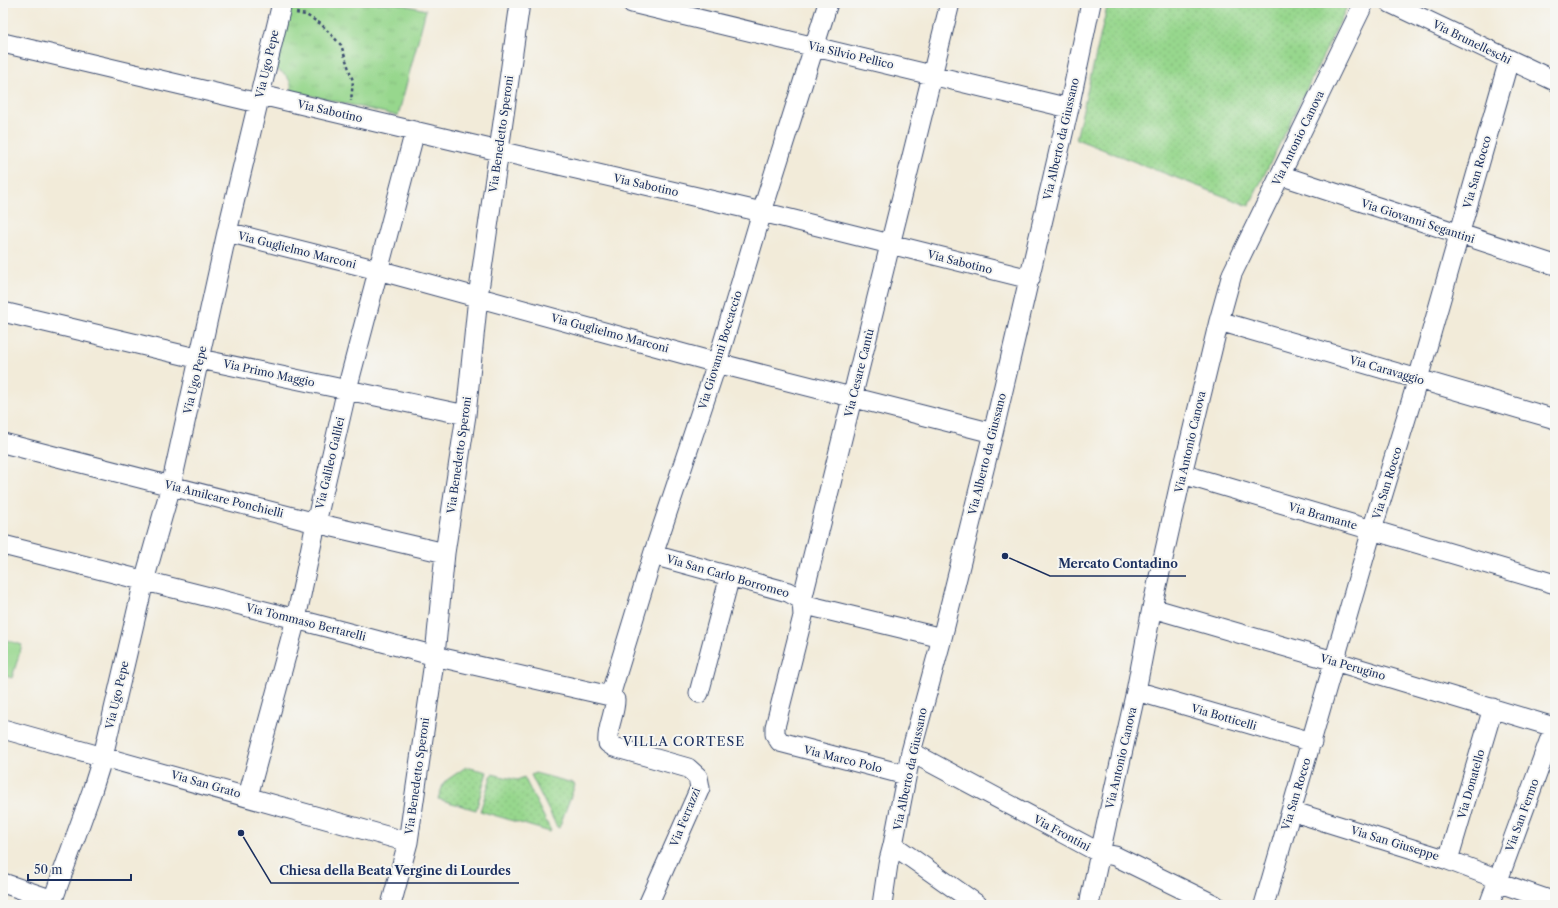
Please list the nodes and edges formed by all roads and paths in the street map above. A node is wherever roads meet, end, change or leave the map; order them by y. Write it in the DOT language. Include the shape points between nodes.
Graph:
graph roads {
  1 [pos="520,3"];
  2 [pos="632,3"];
  3 [pos="828,3"];
  4 [pos="950,3"];
  5 [pos="1091,3"];
  6 [pos="1364,3"];
  7 [pos="1390,3"];
  8 [pos="281,7"];
  9 [pos="674,8"];
  10 [pos="4,46"];
  11 [pos="814,47"];
  12 [pos="1508,60"];
  13 [pos="932,74"];
  14 [pos="1555,81"];
  15 [pos="260,99"];
  16 [pos="1069,108"];
  17 [pos="350,115"];
  18 [pos="415,131"];
  19 [pos="499,152"];
  20 [pos="1280,175"];
  21 [pos="762,212"];
  22 [pos="227,232"];
  23 [pos="1460,235"];
  24 [pos="890,245"];
  25 [pos="1555,265"];
  26 [pos="378,270"];
  27 [pos="1030,279"];
  28 [pos="478,297"];
  29 [pos="3,312"];
  30 [pos="1218,321"];
  31 [pos="200,359"];
  32 [pos="717,363"];
  33 [pos="1418,379"];
  34 [pos="347,389"];
  35 [pos="853,396"];
  36 [pos="466,416"];
  37 [pos="1555,419"];
  38 [pos="993,433"];
  39 [pos="3,443"];
  40 [pos="1182,474"];
  41 [pos="171,486"];
  42 [pos="316,523"];
  43 [pos="1372,530"];
  44 [pos="3,545"];
  45 [pos="445,553"];
  46 [pos="653,555"];
  47 [pos="730,576"];
  48 [pos="144,581"];
  49 [pos="1555,584"];
  50 [pos="802,602"];
  51 [pos="1152,608"];
  52 [pos="296,619"];
  53 [pos="942,638"];
  54 [pos="435,655"];
  55 [pos="1334,661"];
  56 [pos="1136,691"];
  57 [pos="699,693"];
  58 [pos="610,696"];
  59 [pos="1493,708"];
  60 [pos="1555,726"];
  61 [pos="3,728"];
  62 [pos="780,742"];
  63 [pos="1312,742"];
  64 [pos="911,752"];
  65 [pos="103,756"];
  66 [pos="906,775"];
  67 [pos="248,796"];
  68 [pos="1291,810"];
  69 [pos="408,842"];
  70 [pos="893,845"];
  71 [pos="1100,853"];
  72 [pos="1448,860"];
  73 [pos="1498,881"];
  74 [pos="3,883"];
  75 [pos="1555,902"];
  76 [pos="52,903"];
  77 [pos="391,905"];
  78 [pos="648,905"];
  79 [pos="882,905"];
  80 [pos="978,905"];
  81 [pos="1089,905"];
  82 [pos="1216,905"];
  83 [pos="1264,905"];
  84 [pos="1489,905"];
  1 -- 19 [label="street, Via Benedetto Speroni"];
  2 -- 9 [label="street, Via Silvio Pellico"];
  3 -- 11 [label="street, Via Giovanni Boccaccio"];
  4 -- 13 [label="street, Via Cesare Cantù"];
  5 -- 16 [label="street, Via Alberto da Giussano"];
  6 -- 20 [label="street, Via Antonio Canova"];
  7 -- 12 [label="street, Via Brunelleschi"];
  8 -- 15 [label="street, Via Ugo Pepe"];
  8 -- 17 [label="path" via="306,14 322,24 341,45 353,81"];
  9 -- 11 [label="street, Via Silvio Pellico"];
  10 -- 15 [label="street, Via Sabotino"];
  11 -- 13 [label="street, Via Silvio Pellico"];
  11 -- 21 [label="street, Via Giovanni Boccaccio"];
  12 -- 14 [label="street, Via Brunelleschi"];
  12 -- 23 [label="street, Via San Rocco"];
  13 -- 16 [label="street, Via Silvio Pellico"];
  13 -- 24 [label="street, Via Cesare Cantù"];
  15 -- 17 [label="street, Via Sabotino"];
  15 -- 22 [label="street, Via Ugo Pepe"];
  16 -- 27 [label="street, Via Alberto da Giussano"];
  17 -- 18 [label="street, Via Sabotino"];
  18 -- 19 [label="street, Via Sabotino"];
  18 -- 26 [label="street, Via Galileo Galilei"];
  19 -- 21 [label="street, Via Sabotino"];
  19 -- 28 [label="street, Via Benedetto Speroni"];
  20 -- 23 [label="street, Via Giovanni Segantini"];
  20 -- 30 [label="street, Via Antonio Canova" via="1232,274"];
  21 -- 24 [label="street, Via Sabotino"];
  21 -- 32 [label="street, Via Giovanni Boccaccio"];
  22 -- 26 [label="street, Via Guglielmo Marconi"];
  22 -- 31 [label="street, Via Ugo Pepe"];
  23 -- 25 [label="street, Via Giovanni Segantini"];
  23 -- 33 [label="street, Via San Rocco"];
  24 -- 27 [label="street, Via Sabotino"];
  24 -- 35 [label="street, Via Cesare Cantù"];
  26 -- 28 [label="street, Via Guglielmo Marconi"];
  26 -- 34 [label="street, Via Galileo Galilei"];
  27 -- 38 [label="street, Via Alberto da Giussano"];
  28 -- 32 [label="street, Via Guglielmo Marconi"];
  28 -- 36 [label="street, Via Benedetto Speroni"];
  29 -- 31 [label="street, Via Primo Maggio"];
  30 -- 33 [label="street, Via Caravaggio"];
  30 -- 40 [label="street, Via Antonio Canova"];
  31 -- 34 [label="street, Via Primo Maggio"];
  31 -- 41 [label="street, Via Ugo Pepe"];
  32 -- 35 [label="street, Via Guglielmo Marconi"];
  32 -- 46 [label="street, Via Giovanni Boccaccio"];
  33 -- 37 [label="street, Via Caravaggio"];
  33 -- 43 [label="street, Via San Rocco"];
  34 -- 36 [label="street, Via Primo Maggio"];
  34 -- 42 [label="street, Via Galileo Galilei"];
  35 -- 38 [label="street, Via Guglielmo Marconi"];
  35 -- 50 [label="street, Via Cesare Cantù"];
  36 -- 45 [label="street, Via Benedetto Speroni"];
  38 -- 53 [label="street, Via Alberto da Giussano"];
  39 -- 41 [label="street, Via Amilcare Ponchielli"];
  40 -- 43 [label="street, Via Bramante"];
  40 -- 51 [label="street, Via Antonio Canova"];
  41 -- 42 [label="street, Via Amilcare Ponchielli"];
  41 -- 48 [label="street, Via Ugo Pepe"];
  42 -- 45 [label="street, Via Amilcare Ponchielli"];
  42 -- 52 [label="street, Via Galileo Galilei"];
  43 -- 49 [label="street, Via Bramante"];
  43 -- 55 [label="street, Via San Rocco"];
  44 -- 48 [label="street, Via Tommaso Bertarelli"];
  45 -- 54 [label="street, Via Benedetto Speroni"];
  46 -- 47 [label="street, Via San Carlo Borromeo"];
  46 -- 58 [label="street, Via Giovanni Boccaccio"];
  47 -- 50 [label="street, Via San Carlo Borromeo" via="788,592"];
  47 -- 57 [label="street"];
  48 -- 52 [label="street, Via Tommaso Bertarelli"];
  48 -- 65 [label="street, Via Ugo Pepe"];
  50 -- 53 [label="street, Via San Carlo Borromeo"];
  50 -- 62 [label="street, Via Cesare Cantù" via="803,616 775,727 775,734"];
  51 -- 55 [label="street, Via Perugino"];
  51 -- 56 [label="street, Via Antonio Canova"];
  52 -- 54 [label="street, Via Tommaso Bertarelli"];
  52 -- 67 [label="street, Via Galileo Galilei"];
  53 -- 64 [label="street, Via Alberto da Giussano"];
  54 -- 58 [label="street, Via Tommaso Bertarelli"];
  54 -- 69 [label="street, Via Benedetto Speroni"];
  55 -- 59 [label="street, Via Perugino"];
  55 -- 63 [label="street, Via San Rocco"];
  56 -- 63 [label="street, Via Botticelli"];
  56 -- 71 [label="street, Via Antonio Canova"];
  58 -- 78 [label="street, Via Ferrazzi" via="615,700 615,710 607,736 608,743 614,747 688,768 698,776 700,788"];
  59 -- 60 [label="street, Via Perugino"];
  59 -- 72 [label="street, Via Donatello"];
  60 -- 73 [label="street, Via San Fermo"];
  61 -- 65 [label="street, Via San Grato"];
  62 -- 66 [label="street, Via Marco Polo"];
  63 -- 68 [label="street, Via San Rocco"];
  64 -- 66 [label="street, Via Alberto da Giussano"];
  64 -- 71 [label="street, Via Frontini"];
  65 -- 67 [label="street, Via San Grato"];
  65 -- 76 [label="street, Via Ugo Pepe"];
  66 -- 70 [label="street, Via Alberto da Giussano"];
  67 -- 69 [label="street, Via San Grato"];
  68 -- 72 [label="street, Via San Giuseppe"];
  68 -- 83 [label="street, Via San Rocco"];
  69 -- 77 [label="street, Via Benedetto Speroni"];
  70 -- 79 [label="street, Via Alberto da Giussano"];
  70 -- 80 [label="street"];
  71 -- 81 [label="street, Via Antonio Canova"];
  71 -- 82 [label="street, Via Frontini" via="1115,856"];
  72 -- 73 [label="street, Via San Giuseppe"];
  73 -- 75 [label="street, Via San Giuseppe"];
  73 -- 84 [label="street, Via San Fermo"];
  74 -- 76 [label="street"];
}
